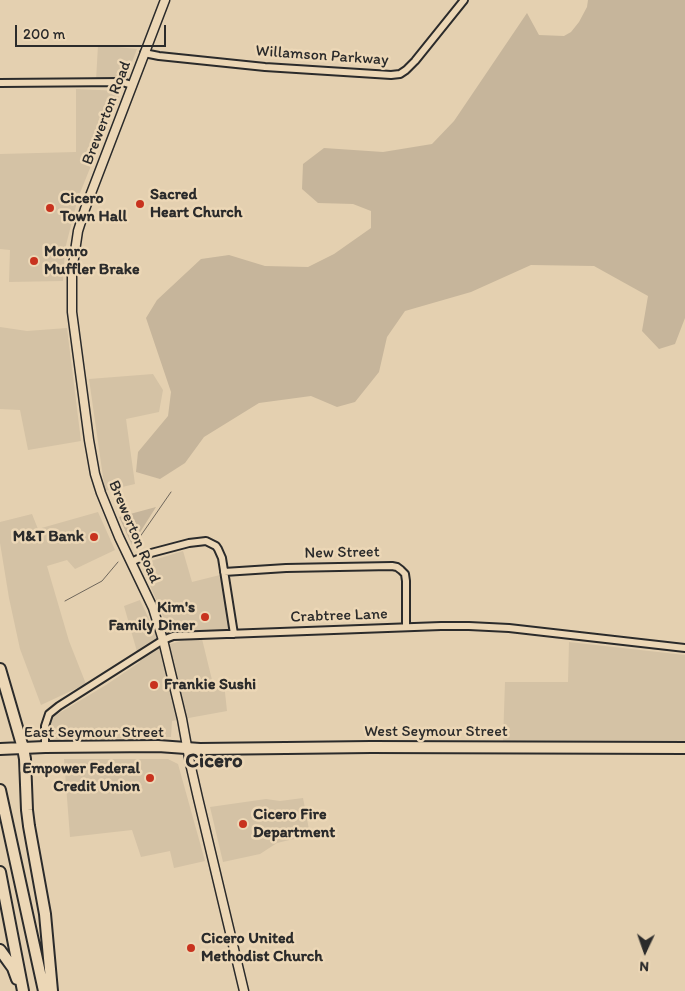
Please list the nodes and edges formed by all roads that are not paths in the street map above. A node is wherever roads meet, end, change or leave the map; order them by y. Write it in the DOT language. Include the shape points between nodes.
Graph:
graph roads {
  1 [pos="165,0"];
  2 [pos="464,0"];
  3 [pos="144,53"];
  4 [pos="0,83"];
  5 [pos="132,85"];
  6 [pos="131,562"];
  7 [pos="224,572"];
  8 [pos="406,627"];
  9 [pos="234,634"];
  10 [pos="163,640"];
  11 [pos="685,648"];
  12 [pos="0,669"];
  13 [pos="23,748"];
  14 [pos="45,748"];
  15 [pos="187,748"];
  16 [pos="685,748"];
  17 [pos="0,749"];
  18 [pos="0,790"];
  19 [pos="0,872"];
  20 [pos="0,950"];
  21 [pos="4,960"];
  22 [pos="22,991"];
  23 [pos="44,991"];
  24 [pos="52,991"];
  25 [pos="244,991"];
  1 -- 3 [label="main road, Brewerton Road"];
  2 -- 3 [label="street, Willamson Parkway" via="416,61 400,74 264,67"];
  3 -- 5 [label="main road, Brewerton Road"];
  4 -- 5 [label="street" via="122,82"];
  5 -- 6 [label="main road, Brewerton Road" via="87,202 78,231 72,272 72,312 95,474 100,493"];
  6 -- 7 [label="street" via="151,553 206,541 218,549"];
  6 -- 10 [label="main road, Brewerton Road" via="153,608"];
  7 -- 8 [label="street, New Street" via="397,567 406,581"];
  7 -- 9 [label="street"];
  8 -- 9 [label="street, Crabtree Lane"];
  8 -- 11 [label="street, Crabtree Lane" via="509,628"];
  9 -- 10 [label="street, Crabtree Lane" via="179,635"];
  10 -- 14 [label="street, Crabtree Lane" via="49,714"];
  10 -- 15 [label="main road, Brewerton Road"];
  12 -- 13 [label="highway"];
  13 -- 14 [label="highway, East Seymour Street"];
  13 -- 17 [label="highway, East Seymour Street"];
  13 -- 24 [label="highway" via="29,826 45,914"];
  14 -- 15 [label="highway, East Seymour Street"];
  15 -- 16 [label="highway, West Seymour Street"];
  15 -- 25 [label="main road, Brewerton Road"];
  18 -- 23 [label="highway"];
  19 -- 22 [label="highway"];
  20 -- 21 [label="highway"];
  21 -- 22 [label="highway"];
}
